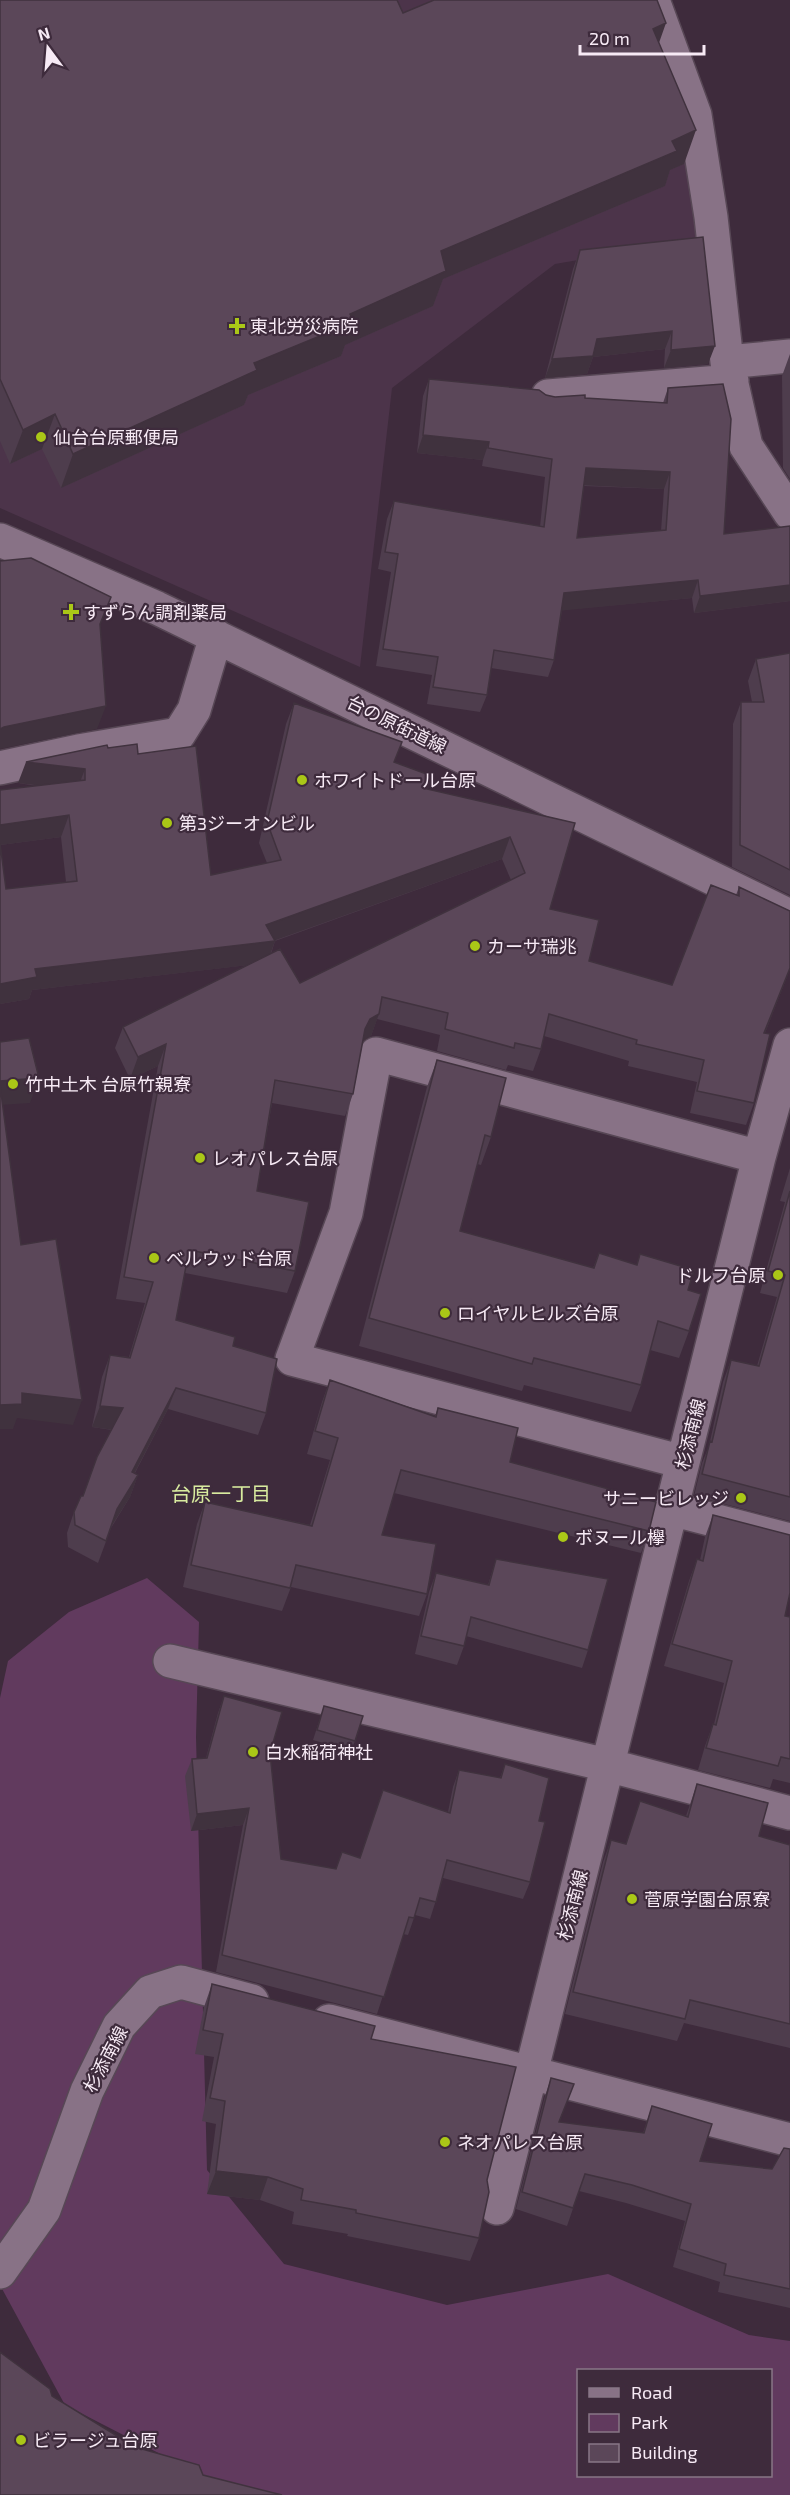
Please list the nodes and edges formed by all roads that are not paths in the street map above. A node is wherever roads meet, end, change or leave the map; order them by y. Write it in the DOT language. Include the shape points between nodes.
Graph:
graph roads {
  1 [pos="653,0"];
  2 [pos="790,356"];
  3 [pos="729,371"];
  4 [pos="549,396"];
  5 [pos="790,513"];
  6 [pos="0,540"];
  7 [pos="216,636"];
  8 [pos="0,768"];
  9 [pos="790,916"];
  10 [pos="790,1045"];
  11 [pos="759,1157"];
  12 [pos="683,1462"];
  13 [pos="671,1509"];
  14 [pos="790,1540"];
  15 [pos="170,1662"];
  16 [pos="607,1764"];
  17 [pos="790,1813"];
  18 [pos="531,2073"];
  19 [pos="790,2140"];
  20 [pos="497,2208"];
  21 [pos="0,2272"];
  1 -- 3 [label="street" via="694,115"];
  2 -- 3 [label="street"];
  3 -- 4 [label="street"];
  3 -- 5 [label="street" via="746,447"];
  6 -- 7 [label="street, 台の原街道線"];
  7 -- 8 [label="street" via="194,710 179,734"];
  7 -- 9 [label="street, 台の原街道線"];
  10 -- 11 [label="street, 杉添南線"];
  11 -- 12 [label="street, 杉添南線"];
  11 -- 12 [label="street" via="376,1054 346,1213 292,1359"];
  12 -- 13 [label="street, 杉添南線"];
  13 -- 14 [label="street"];
  13 -- 16 [label="street, 杉添南線"];
  15 -- 16 [label="street"];
  16 -- 17 [label="street"];
  16 -- 18 [label="street, 杉添南線"];
  18 -- 19 [label="street"];
  18 -- 20 [label="street"];
  18 -- 21 [label="street, 杉添南線" via="181,1982 150,1992 119,2026 87,2091 44,2210"];
}
